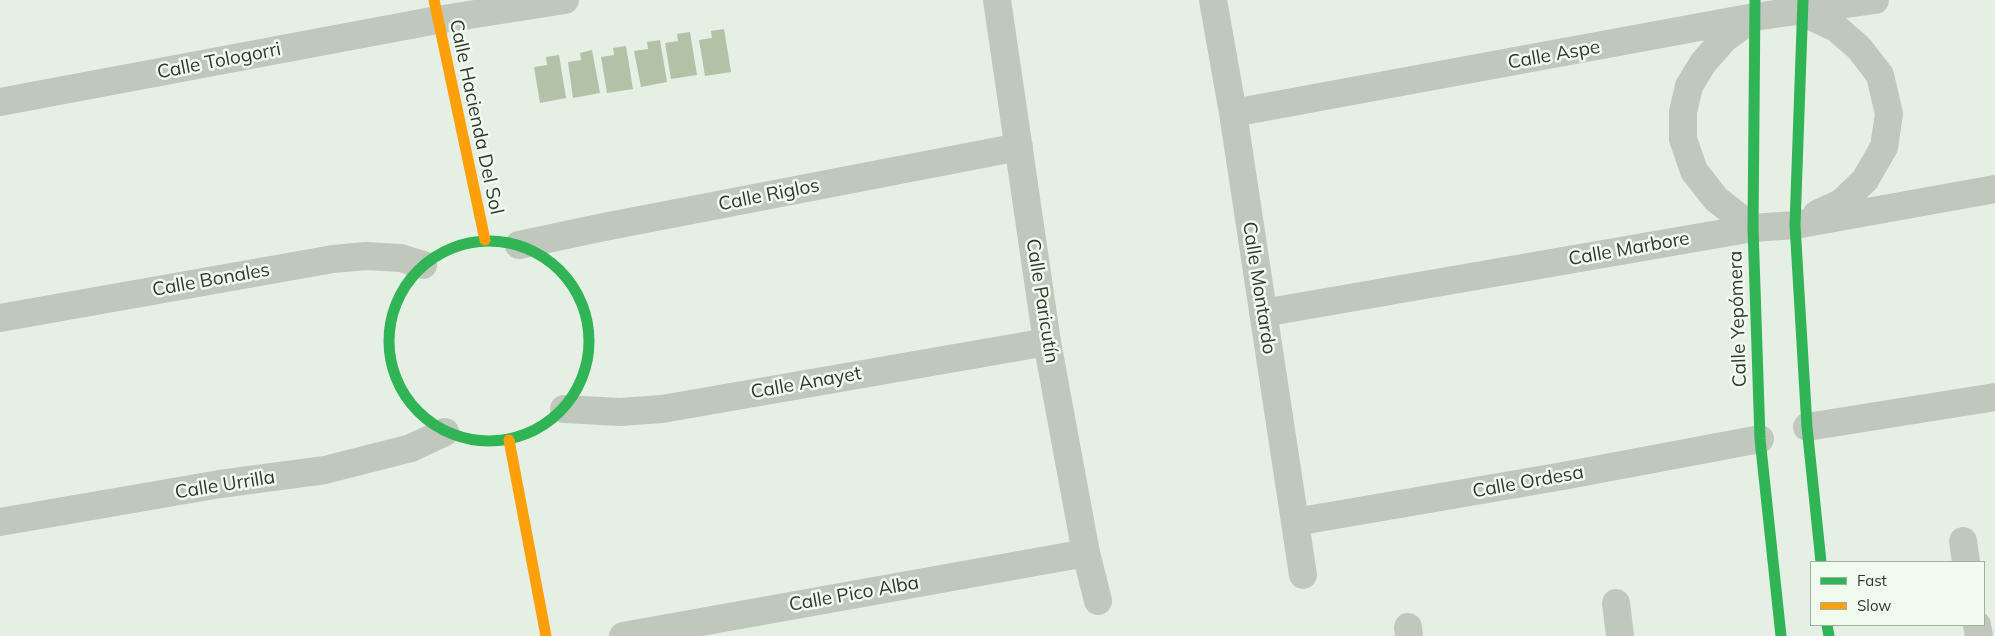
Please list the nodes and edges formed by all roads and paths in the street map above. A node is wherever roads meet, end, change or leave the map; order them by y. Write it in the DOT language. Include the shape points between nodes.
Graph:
graph roads {
  1 [pos="565,0"];
  2 [pos="997,0"];
  3 [pos="1213,0"];
  4 [pos="1875,0"];
  5 [pos="1803,6"];
  6 [pos="1755,9"];
  7 [pos="436,10"];
  8 [pos="0,102"];
  9 [pos="1233,113"];
  10 [pos="1019,148"];
  11 [pos="1995,189"];
  12 [pos="1795,224"];
  13 [pos="1753,228"];
  14 [pos="485,240"];
  15 [pos="519,245"];
  16 [pos="423,265"];
  17 [pos="1263,313"];
  18 [pos="0,318"];
  19 [pos="1047,342"];
  20 [pos="1995,397"];
  21 [pos="564,409"];
  22 [pos="1807,427"];
  23 [pos="446,432"];
  24 [pos="1760,439"];
  25 [pos="509,440"];
  26 [pos="0,522"];
  27 [pos="1295,522"];
  28 [pos="1086,553"];
  29 [pos="1821,561"];
  30 [pos="1303,576"];
  31 [pos="1098,601"];
  32 [pos="1616,603"];
  33 [pos="546,636"];
  34 [pos="623,636"];
  35 [pos="1620,636"];
  36 [pos="1781,636"];
  1 -- 7 [label="street, Calle Tologorri"];
  2 -- 10 [label="street, Calle Paricutín"];
  3 -- 9 [label="street, Calle Montardo"];
  4 -- 5 [label="street, Calle Aspe"];
  5 -- 6 [label="street, Calle Aspe"];
  5 -- 12 [label="main road"];
  5 -- 12 [label="street" via="1859,48 1880,75 1889,114 1884,148 1865,180 1841,203"];
  6 -- 9 [label="street, Calle Aspe"];
  6 -- 13 [label="main road, Calle Yepómera"];
  6 -- 13 [label="street" via="1703,63 1688,86 1683,121 1683,140 1694,171 1716,199"];
  7 -- 8 [label="street, Calle Tologorri"];
  7 -- 14 [label="main road, Calle Hacienda Del Sol"];
  9 -- 17 [label="street, Calle Montardo"];
  10 -- 15 [label="street, Calle Riglos"];
  10 -- 19 [label="street, Calle Paricutín"];
  11 -- 12 [label="street, Calle Marbore"];
  12 -- 13 [label="street, Calle Marbore"];
  12 -- 22 [label="main road"];
  13 -- 17 [label="street, Calle Marbore"];
  13 -- 24 [label="main road, Calle Yepómera"];
  14 -- 15 [label="main road"];
  14 -- 16 [label="main road" via="452,247"];
  15 -- 21 [label="main road" via="550,260 573,285 587,316 590,350 582,382"];
  16 -- 18 [label="street, Calle Bonales" via="401,258 375,256 332,259"];
  16 -- 23 [label="main road" via="401,291 390,323 389,357 399,388 419,414"];
  17 -- 27 [label="street, Calle Montardo"];
  19 -- 21 [label="street, Calle Anayet" via="662,408 620,412"];
  19 -- 28 [label="street, Calle Paricutín"];
  20 -- 22 [label="street"];
  21 -- 25 [label="main road" via="539,429"];
  22 -- 29 [label="main road"];
  23 -- 25 [label="main road" via="477,441"];
  23 -- 26 [label="street, Calle Urrilla" via="411,448 325,470 220,484"];
  24 -- 27 [label="street, Calle Ordesa"];
  24 -- 36 [label="main road, Calle Yepómera"];
  25 -- 33 [label="main road"];
  27 -- 30 [label="street, Calle Montardo"];
  28 -- 31 [label="street, Calle Paricutín"];
  28 -- 34 [label="street, Calle Pico Alba"];
  32 -- 35 [label="street"];
}
